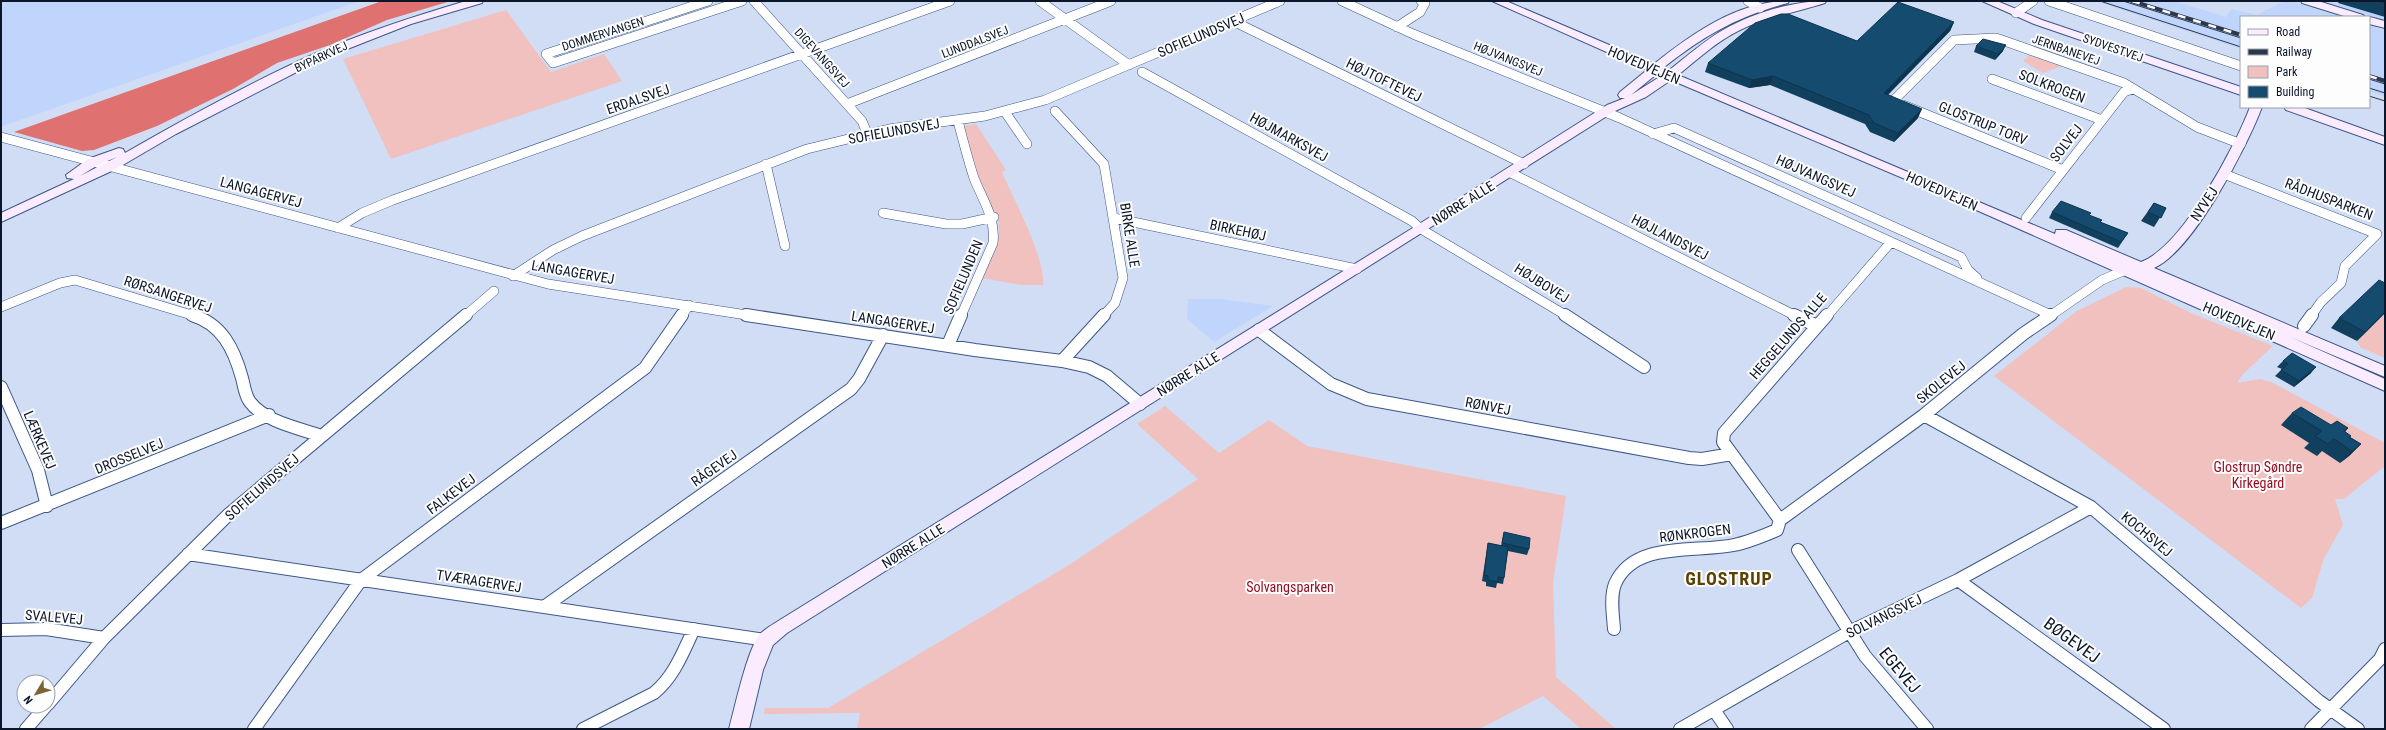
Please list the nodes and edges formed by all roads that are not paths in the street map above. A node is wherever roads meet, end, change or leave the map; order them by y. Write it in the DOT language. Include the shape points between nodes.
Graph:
graph roads {
  1 [pos="478,1"];
  2 [pos="708,1"];
  3 [pos="742,1"];
  4 [pos="754,1"];
  5 [pos="950,1"];
  6 [pos="1040,1"];
  7 [pos="1112,1"];
  8 [pos="1280,1"];
  9 [pos="1342,1"];
  10 [pos="1421,1"];
  11 [pos="1497,1"];
  12 [pos="1517,1"];
  13 [pos="1748,1"];
  14 [pos="1784,1"];
  15 [pos="1987,1"];
  16 [pos="1996,1"];
  17 [pos="2033,1"];
  18 [pos="2050,1"];
  19 [pos="2306,1"];
  20 [pos="1814,2"];
  21 [pos="1760,8"];
  22 [pos="2017,12"];
  23 [pos="2356,16"];
  24 [pos="1065,19"];
  25 [pos="2370,20"];
  26 [pos="1233,21"];
  27 [pos="2385,25"];
  28 [pos="1397,27"];
  29 [pos="804,55"];
  30 [pos="1129,65"];
  31 [pos="1659,66"];
  32 [pos="2240,66"];
  33 [pos="1142,72"];
  34 [pos="1673,72"];
  35 [pos="1992,79"];
  36 [pos="2240,88"];
  37 [pos="2132,89"];
  38 [pos="2240,91"];
  39 [pos="1893,101"];
  40 [pos="847,104"];
  41 [pos="2256,108"];
  42 [pos="2293,108"];
  43 [pos="1608,110"];
  44 [pos="1056,111"];
  45 [pos="1005,112"];
  46 [pos="2102,120"];
  47 [pos="958,121"];
  48 [pos="172,131"];
  49 [pos="867,134"];
  50 [pos="1653,134"];
  51 [pos="1,137"];
  52 [pos="2385,141"];
  53 [pos="1027,144"];
  54 [pos="2240,144"];
  55 [pos="93,162"];
  56 [pos="766,164"];
  57 [pos="1524,164"];
  58 [pos="111,166"];
  59 [pos="2063,170"];
  60 [pos="1511,173"];
  61 [pos="2224,174"];
  62 [pos="15,211"];
  63 [pos="883,213"];
  64 [pos="994,217"];
  65 [pos="1,218"];
  66 [pos="1114,218"];
  67 [pos="2026,218"];
  68 [pos="338,228"];
  69 [pos="1421,229"];
  70 [pos="1890,242"];
  71 [pos="785,246"];
  72 [pos="1964,262"];
  73 [pos="1939,264"];
  74 [pos="2142,267"];
  75 [pos="1357,269"];
  76 [pos="2123,271"];
  77 [pos="513,276"];
  78 [pos="1988,285"];
  79 [pos="494,291"];
  80 [pos="689,306"];
  81 [pos="1,308"];
  82 [pos="2051,314"];
  83 [pos="1816,326"];
  84 [pos="2304,326"];
  85 [pos="1259,330"];
  86 [pos="883,335"];
  87 [pos="948,345"];
  88 [pos="1062,361"];
  89 [pos="1644,367"];
  90 [pos="2385,372"];
  91 [pos="2385,385"];
  92 [pos="1,387"];
  93 [pos="1140,404"];
  94 [pos="269,414"];
  95 [pos="1924,415"];
  96 [pos="321,436"];
  97 [pos="1732,454"];
  98 [pos="47,506"];
  99 [pos="2091,507"];
  100 [pos="1780,520"];
  101 [pos="1,523"];
  102 [pos="1798,550"];
  103 [pos="188,554"];
  104 [pos="361,580"];
  105 [pos="1958,580"];
  106 [pos="544,607"];
  107 [pos="694,629"];
  108 [pos="1614,629"];
  109 [pos="1,630"];
  110 [pos="1849,632"];
  111 [pos="104,638"];
  112 [pos="766,640"];
  113 [pos="2385,649"];
  114 [pos="56,695"];
  115 [pos="2329,708"];
  116 [pos="1714,710"];
  117 [pos="39,714"];
  118 [pos="26,729"];
  119 [pos="254,729"];
  120 [pos="583,729"];
  121 [pos="739,729"];
  122 [pos="1680,729"];
  123 [pos="1728,729"];
  124 [pos="1927,729"];
  125 [pos="2164,729"];
  126 [pos="2311,729"];
  127 [pos="2358,729"];
  1 -- 48 [label="street, BYPARKVEJ" via="407,22 342,47"];
  2 -- 3 [label="street, DOMMERVANGEN" via="546,54 553,63"];
  4 -- 29 [label="street, DIGEVANGSVEJ"];
  5 -- 29 [label="street, ERDALSVEJ"];
  6 -- 24 [label="street"];
  7 -- 24 [label="street, LUNDDALSVEJ"];
  8 -- 26 [label="street, SOFIELUNDSVEJ"];
  9 -- 28 [label="street, HØJVANGSVEJ"];
  10 -- 28 [label="street" via="1425,3 1420,12"];
  11 -- 31 [label="street, HOVEDVEJEN"];
  12 -- 31 [label="street, HOVEDVEJEN"];
  13 -- 21 [label="street"];
  14 -- 21 [label="street, NØRRE ALLE"];
  15 -- 22 [label="street, SYDVESTVEJ"];
  16 -- 22 [label="street, SYDVESTVEJ"];
  17 -- 22 [label="street"];
  18 -- 32 [label="street"];
  19 -- 23 [label="street"];
  20 -- 34 [label="street, NØRRE ALLE" via="1732,30"];
  21 -- 31 [label="street, NØRRE ALLE" via="1733,17 1710,30"];
  22 -- 36 [label="street, SYDVESTVEJ"];
  22 -- 38 [label="street, SYDVESTVEJ"];
  24 -- 30 [label="street"];
  24 -- 40 [label="street, LUNDDALSVEJ"];
  25 -- 27 [label="street"];
  26 -- 30 [label="street, SOFIELUNDSVEJ"];
  26 -- 57 [label="street, HØJTOFTEVEJ"];
  28 -- 43 [label="street, HØJVANGSVEJ"];
  29 -- 40 [label="street, DIGEVANGSVEJ"];
  29 -- 68 [label="street, ERDALSVEJ" via="392,200 362,213"];
  30 -- 45 [label="street, SOFIELUNDSVEJ" via="1045,100"];
  31 -- 34 [label="street, HOVEDVEJEN"];
  31 -- 43 [label="street, NØRRE ALLE"];
  33 -- 69 [label="street, HØJMARKSVEJ" via="1412,221"];
  34 -- 43 [label="street, NØRRE ALLE" via="1629,101"];
  34 -- 67 [label="street, HOVEDVEJEN"];
  34 -- 76 [label="street, HOVEDVEJEN"];
  35 -- 46 [label="street, SOLKROGEN"];
  37 -- 39 [label="street, JERNBANEVEJ" via="2124,83 1996,38 1966,38 1952,42"];
  37 -- 46 [label="street, SOLVEJ" via="2124,92"];
  37 -- 54 [label="street, JERNBANEVEJ" via="2196,127"];
  39 -- 59 [label="street, GLOSTRUP TORV"];
  40 -- 49 [label="street, DIGEVANGSVEJ" via="864,123"];
  41 -- 54 [label="street, NYVEJ"];
  42 -- 52 [label="street"];
  43 -- 50 [label="street, HØJVANGSVEJ"];
  43 -- 57 [label="street, NØRRE ALLE"];
  44 -- 66 [label="street, BIRKE ALLE" via="1104,164"];
  45 -- 47 [label="street, SOFIELUNDSVEJ"];
  45 -- 53 [label="street"];
  46 -- 59 [label="street, SOLVEJ"];
  47 -- 49 [label="street, SOFIELUNDSVEJ"];
  47 -- 64 [label="street, SOFIELUNDEN" via="975,182"];
  48 -- 55 [label="street, BYPARKVEJ"];
  48 -- 58 [label="street, BYPARKVEJ"];
  49 -- 56 [label="street, SOFIELUNDSVEJ" via="807,148"];
  50 -- 70 [label="street, HØJVANGSVEJ"];
  50 -- 72 [label="street, HØJVANGSVEJ" via="1674,128 1961,257"];
  51 -- 55 [label="street, LANGAGERVEJ"];
  54 -- 61 [label="street, NYVEJ"];
  55 -- 58 [label="street, LANGAGERVEJ"];
  55 -- 62 [label="street, BYPARKVEJ"];
  56 -- 71 [label="street"];
  56 -- 77 [label="street, SOFIELUNDSVEJ" via="582,236 553,250"];
  57 -- 60 [label="street, NØRRE ALLE"];
  58 -- 62 [label="street, BYPARKVEJ"];
  58 -- 68 [label="street, LANGAGERVEJ"];
  59 -- 67 [label="street, SOLVEJ"];
  60 -- 69 [label="street, NØRRE ALLE"];
  60 -- 83 [label="street, HØJLANDSVEJ"];
  61 -- 74 [label="street, NYVEJ" via="2178,241 2163,256"];
  61 -- 84 [label="street, RÅDHUSPARKEN" via="2377,234 2345,266 2341,283 2322,302"];
  62 -- 65 [label="street, BYPARKVEJ"];
  63 -- 64 [label="street, SOFIELUNDEN" via="946,224 962,224"];
  64 -- 87 [label="street, SOFIELUNDEN" via="993,243"];
  66 -- 75 [label="street, BIRKEHØJ"];
  66 -- 88 [label="street, BIRKE ALLE" via="1123,278 1116,303"];
  67 -- 74 [label="street, HOVEDVEJEN"];
  68 -- 77 [label="street, LANGAGERVEJ"];
  69 -- 75 [label="street, NØRRE ALLE"];
  69 -- 89 [label="street, HØJBOVEJ" via="1560,310"];
  70 -- 73 [label="street, HØJVANGSVEJ"];
  70 -- 83 [label="street, HEGGELUNDS ALLE"];
  72 -- 73 [label="street, HØJVANGSVEJ" via="1955,267"];
  72 -- 78 [label="street, HØJVANGSVEJ" via="1970,273"];
  73 -- 78 [label="street, HØJVANGSVEJ"];
  74 -- 76 [label="street, NYVEJ"];
  74 -- 90 [label="street, HOVEDVEJEN"];
  75 -- 85 [label="street, NØRRE ALLE"];
  76 -- 82 [label="street, SKOLEVEJ" via="2102,280"];
  76 -- 91 [label="street, HOVEDVEJEN"];
  77 -- 80 [label="street, LANGAGERVEJ" via="578,290"];
  78 -- 82 [label="street, HØJVANGSVEJ"];
  79 -- 96 [label="street, SOFIELUNDSVEJ"];
  80 -- 86 [label="street, LANGAGERVEJ"];
  80 -- 104 [label="street, FALKEVEJ" via="645,368"];
  81 -- 94 [label="street, RØRSANGERVEJ" via="60,283 75,280 203,318 215,323 228,338 249,400 254,406"];
  82 -- 95 [label="street, SKOLEVEJ"];
  83 -- 97 [label="street, HEGGELUNDS ALLE" via="1724,433 1723,442"];
  85 -- 93 [label="street, NØRRE ALLE"];
  85 -- 97 [label="street, RØNVEJ" via="1331,384 1367,399 1688,458 1714,458"];
  86 -- 87 [label="street, LANGAGERVEJ"];
  86 -- 106 [label="street, RÅGEVEJ" via="851,389"];
  87 -- 88 [label="street, LANGAGERVEJ"];
  88 -- 93 [label="street, LANGAGERVEJ" via="1089,367 1107,376"];
  92 -- 98 [label="street, LÆRKEVEJ" via="38,470"];
  93 -- 112 [label="street, NØRRE ALLE" via="801,614"];
  94 -- 96 [label="street, RØRSANGERVEJ"];
  94 -- 98 [label="street, DROSSELVEJ"];
  95 -- 99 [label="street, KOCHSVEJ"];
  95 -- 100 [label="street, SKOLEVEJ"];
  96 -- 103 [label="street, SOFIELUNDSVEJ" via="229,514"];
  97 -- 100 [label="street"];
  98 -- 101 [label="street, DROSSELVEJ"];
  99 -- 105 [label="street, SOLVANGSVEJ"];
  99 -- 115 [label="street, KOCHSVEJ"];
  100 -- 108 [label="street, RØNKROGEN" via="1777,530 1733,545 1656,552 1630,565 1622,572 1613,594"];
  102 -- 110 [label="street, EGEVEJ"];
  103 -- 104 [label="street, TVÆRAGERVEJ"];
  103 -- 111 [label="street, SOFIELUNDSVEJ"];
  104 -- 106 [label="street, TVÆRAGERVEJ"];
  104 -- 119 [label="street, FALKEVEJ"];
  105 -- 110 [label="street, SOLVANGSVEJ"];
  105 -- 125 [label="street, BØGEVEJ"];
  106 -- 107 [label="street, TVÆRAGERVEJ"];
  107 -- 112 [label="street, TVÆRAGERVEJ"];
  107 -- 120 [label="street" via="664,685 654,693"];
  109 -- 111 [label="street, SVALEVEJ" via="46,629"];
  110 -- 116 [label="street, SOLVANGSVEJ"];
  110 -- 124 [label="street, EGEVEJ" via="1865,656"];
  111 -- 114 [label="street, SOFIELUNDSVEJ"];
  112 -- 121 [label="street" via="754,670"];
  113 -- 115 [label="street" via="2380,659"];
  115 -- 126 [label="street"];
  115 -- 127 [label="street, KOCHSVEJ"];
  116 -- 122 [label="street, SOLVANGSVEJ"];
  116 -- 123 [label="street"];
  117 -- 118 [label="street"];
}
